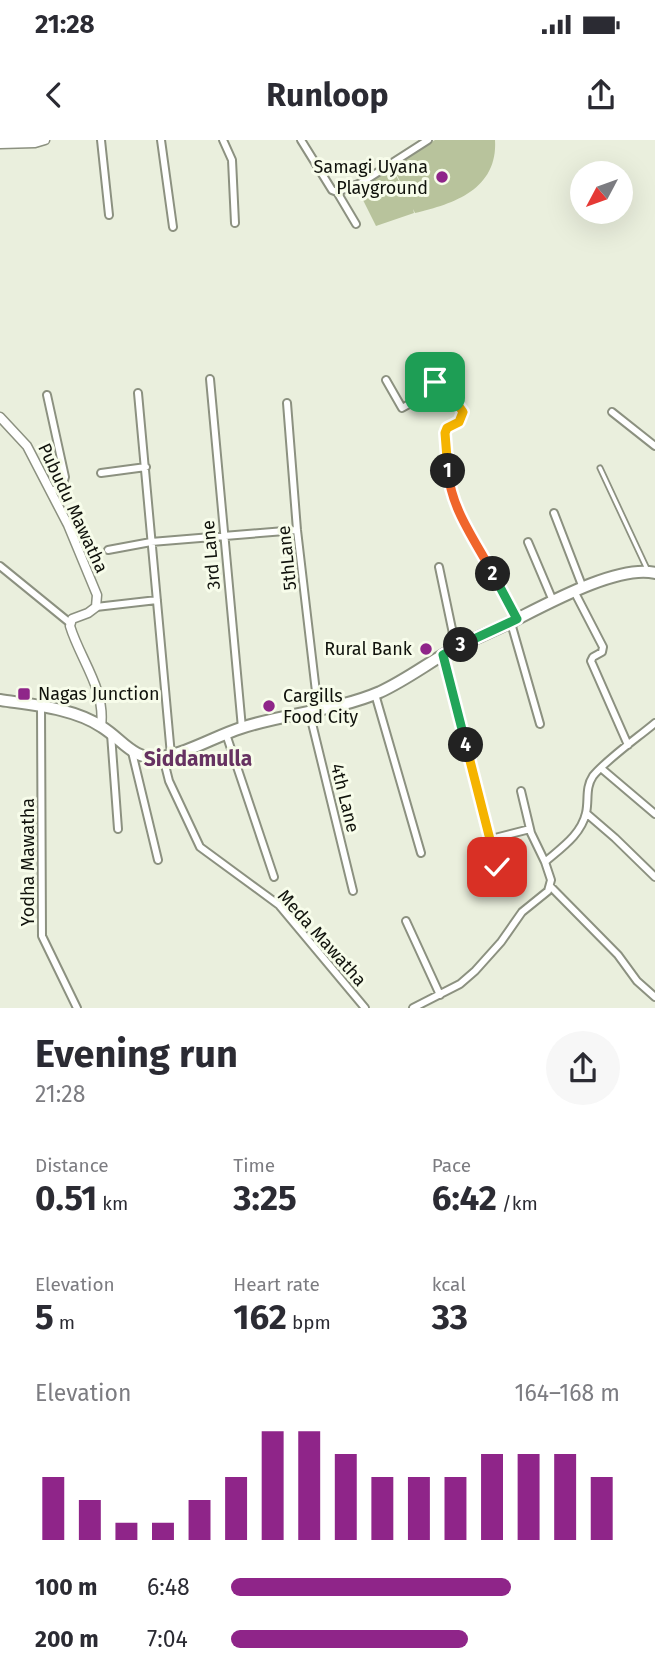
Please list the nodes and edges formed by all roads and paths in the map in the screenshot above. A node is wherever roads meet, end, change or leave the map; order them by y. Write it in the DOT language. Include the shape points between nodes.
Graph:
graph roads {
  1 [pos="45,140"];
  2 [pos="101,140"];
  3 [pos="161,140"];
  4 [pos="223,140"];
  5 [pos="301,140"];
  6 [pos="428,140"];
  7 [pos="20,141"];
  8 [pos="0,144"];
  9 [pos="337,192"];
  10 [pos="109,215"];
  11 [pos="235,223"];
  12 [pos="356,224"];
  13 [pos="173,227"];
  14 [pos="210,379"];
  15 [pos="386,380"];
  16 [pos="138,393"];
  17 [pos="47,395"];
  18 [pos="287,403"];
  19 [pos="612,412"];
  20 [pos="0,417"];
  21 [pos="655,446"];
  22 [pos="146,467"];
  23 [pos="600,468"];
  24 [pos="101,473"];
  25 [pos="51,492"];
  26 [pos="554,513"];
  27 [pos="298,530"];
  28 [pos="223,536"];
  29 [pos="151,542"];
  30 [pos="528,542"];
  31 [pos="108,550"];
  32 [pos="0,566"];
  33 [pos="439,567"];
  34 [pos="652,572"];
  35 [pos="578,590"];
  36 [pos="157,600"];
  37 [pos="553,601"];
  38 [pos="96,607"];
  39 [pos="514,621"];
  40 [pos="69,623"];
  41 [pos="456,648"];
  42 [pos="443,655"];
  43 [pos="375,694"];
  44 [pos="0,699"];
  45 [pos="41,707"];
  46 [pos="313,710"];
  47 [pos="655,723"];
  48 [pos="540,724"];
  49 [pos="101,726"];
  50 [pos="242,728"];
  51 [pos="111,734"];
  52 [pos="226,734"];
  53 [pos="628,745"];
  54 [pos="132,752"];
  55 [pos="167,756"];
  56 [pos="602,769"];
  57 [pos="521,791"];
  58 [pos="586,813"];
  59 [pos="655,814"];
  60 [pos="118,829"];
  61 [pos="530,829"];
  62 [pos="491,839"];
  63 [pos="421,853"];
  64 [pos="158,860"];
  65 [pos="545,862"];
  66 [pos="497,867"];
  67 [pos="274,877"];
  68 [pos="655,877"];
  69 [pos="551,887"];
  70 [pos="353,891"];
  71 [pos="406,921"];
  72 [pos="440,995"];
  73 [pos="655,997"];
  74 [pos="77,1008"];
  75 [pos="365,1008"];
  76 [pos="413,1008"];
  1 -- 7 [label="street"];
  2 -- 10 [label="street"];
  3 -- 13 [label="street"];
  4 -- 11 [label="street" via="232,160"];
  5 -- 9 [label="street"];
  6 -- 9 [label="street" via="360,183"];
  7 -- 8 [label="street"];
  9 -- 12 [label="street"];
  14 -- 28 [label="street, 3rd Lane"];
  15 -- 39 [label="street" via="402,408 438,380 460,407 463,416 445,433 450,490"];
  16 -- 22 [label="street, Meda Mawatha"];
  17 -- 25 [label="street" via="65,477"];
  18 -- 27 [label="street, 5thLane"];
  19 -- 21 [label="street"];
  20 -- 25 [label="street, Pubudu Mawatha" via="27,446"];
  22 -- 24 [label="street"];
  22 -- 29 [label="street, Meda Mawatha"];
  23 -- 34 [label="lane"];
  25 -- 38 [label="street, Pubudu Mawatha" via="97,595"];
  26 -- 35 [label="street"];
  27 -- 28 [label="street"];
  27 -- 46 [label="street, 5thLane"];
  28 -- 29 [label="street"];
  28 -- 50 [label="street, 3rd Lane"];
  29 -- 31 [label="street"];
  29 -- 36 [label="street, Meda Mawatha"];
  30 -- 37 [label="street"];
  32 -- 40 [label="street"];
  33 -- 41 [label="street"];
  34 -- 35 [label="main road" via="608,578"];
  35 -- 37 [label="main road"];
  35 -- 53 [label="street" via="603,647 591,662"];
  36 -- 38 [label="street"];
  36 -- 55 [label="street, Meda Mawatha"];
  37 -- 39 [label="main road"];
  38 -- 40 [label="street"];
  39 -- 41 [label="main road"];
  39 -- 48 [label="street"];
  40 -- 49 [label="street" via="99,696"];
  41 -- 42 [label="main road"];
  42 -- 43 [label="main road"];
  42 -- 62 [label="street"];
  43 -- 46 [label="main road"];
  43 -- 63 [label="street"];
  44 -- 45 [label="main road"];
  45 -- 49 [label="main road"];
  45 -- 74 [label="street, Yodha Mawatha" via="41,936"];
  46 -- 50 [label="main road"];
  46 -- 70 [label="street, 4th Lane"];
  47 -- 53 [label="street"];
  49 -- 51 [label="main road"];
  50 -- 52 [label="main road"];
  51 -- 54 [label="main road"];
  51 -- 60 [label="street"];
  52 -- 55 [label="main road"];
  52 -- 67 [label="street"];
  53 -- 56 [label="street"];
  54 -- 55 [label="main road" via="148,758"];
  54 -- 64 [label="street"];
  55 -- 75 [label="street, Meda Mawatha" via="169,781 200,847 279,905"];
  56 -- 58 [label="street" via="587,788"];
  56 -- 59 [label="street"];
  57 -- 61 [label="street"];
  58 -- 65 [label="street" via="572,839"];
  58 -- 68 [label="street"];
  61 -- 62 [label="street"];
  61 -- 65 [label="street"];
  62 -- 66 [label="street"];
  65 -- 69 [label="street"];
  69 -- 72 [label="street" via="522,912 475,971"];
  69 -- 73 [label="street"];
  71 -- 72 [label="street"];
  72 -- 76 [label="street"];
}
